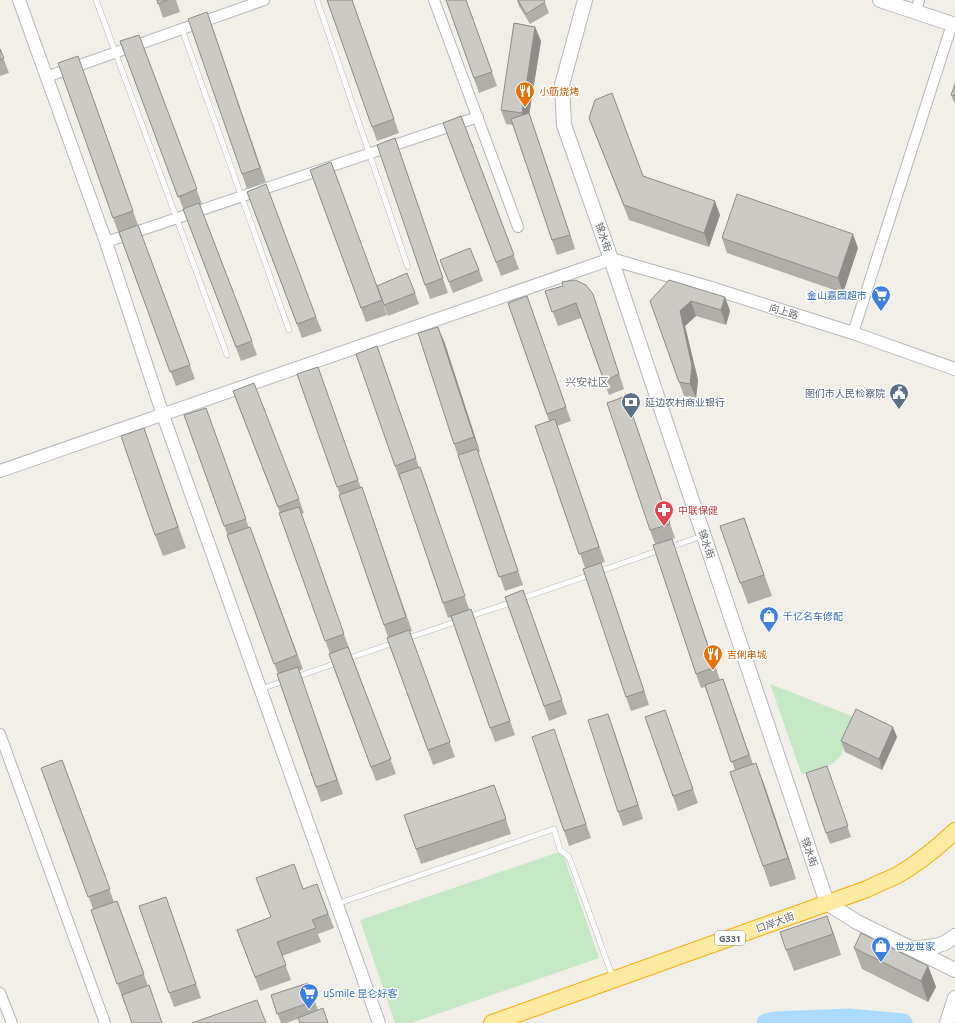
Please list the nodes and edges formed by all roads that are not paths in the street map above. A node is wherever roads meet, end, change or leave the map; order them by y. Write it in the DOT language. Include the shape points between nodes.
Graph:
graph roads {
  1 [pos="19,0"];
  2 [pos="96,0"];
  3 [pos="264,0"];
  4 [pos="317,0"];
  5 [pos="434,0"];
  6 [pos="585,0"];
  7 [pos="880,0"];
  8 [pos="917,6"];
  9 [pos="953,24"];
  10 [pos="182,29"];
  11 [pos="116,52"];
  12 [pos="46,76"];
  13 [pos="478,117"];
  14 [pos="369,154"];
  15 [pos="241,197"];
  16 [pos="177,219"];
  17 [pos="518,227"];
  18 [pos="106,242"];
  19 [pos="611,259"];
  20 [pos="408,268"];
  21 [pos="289,330"];
  22 [pos="853,333"];
  23 [pos="226,355"];
  24 [pos="955,369"];
  25 [pos="163,415"];
  26 [pos="0,471"];
  27 [pos="704,535"];
  28 [pos="261,689"];
  29 [pos="0,734"];
  30 [pos="955,831"];
  31 [pos="827,903"];
  32 [pos="337,904"];
  33 [pos="955,936"];
  34 [pos="912,949"];
  35 [pos="955,970"];
  36 [pos="613,980"];
  37 [pos="0,993"];
  38 [pos="954,1002"];
  39 [pos="12,1023"];
  40 [pos="105,1023"];
  41 [pos="380,1023"];
  42 [pos="492,1023"];
  43 [pos="947,1023"];
  1 -- 12 [label="street"];
  2 -- 11 [label="lane"];
  3 -- 10 [label="street"];
  4 -- 14 [label="lane"];
  5 -- 13 [label="street"];
  6 -- 19 [label="main road, 锦水街" via="562,85 564,124"];
  7 -- 8 [label="main road"];
  8 -- 9 [label="main road"];
  9 -- 22 [label="street"];
  10 -- 11 [label="street"];
  10 -- 15 [label="lane"];
  11 -- 12 [label="street"];
  11 -- 16 [label="lane"];
  12 -- 18 [label="street"];
  13 -- 14 [label="street"];
  13 -- 17 [label="street"];
  14 -- 15 [label="street"];
  14 -- 20 [label="lane"];
  15 -- 16 [label="street"];
  15 -- 21 [label="lane"];
  16 -- 18 [label="street"];
  16 -- 23 [label="lane"];
  18 -- 25 [label="street"];
  19 -- 22 [label="street, 向上路"];
  19 -- 25 [label="street"];
  19 -- 27 [label="main road, 锦水街"];
  22 -- 24 [label="street, 向上路"];
  25 -- 26 [label="street"];
  25 -- 28 [label="street"];
  27 -- 28 [label="lane"];
  27 -- 31 [label="main road, 锦水街"];
  28 -- 32 [label="street"];
  29 -- 40 [label="street"];
  30 -- 31 [label="highway, 口岸大街 / G331" via="896,876"];
  31 -- 34 [label="main road" via="857,922"];
  31 -- 36 [label="highway, 口岸大街 / G331"];
  32 -- 36 [label="lane" via="554,829 560,850 569,857"];
  32 -- 41 [label="street"];
  33 -- 34 [label="main road" via="936,946"];
  34 -- 35 [label="main road"];
  36 -- 42 [label="highway, 口岸大街 / G331"];
  37 -- 39 [label="street"];
  38 -- 43 [label="main road"];
}
